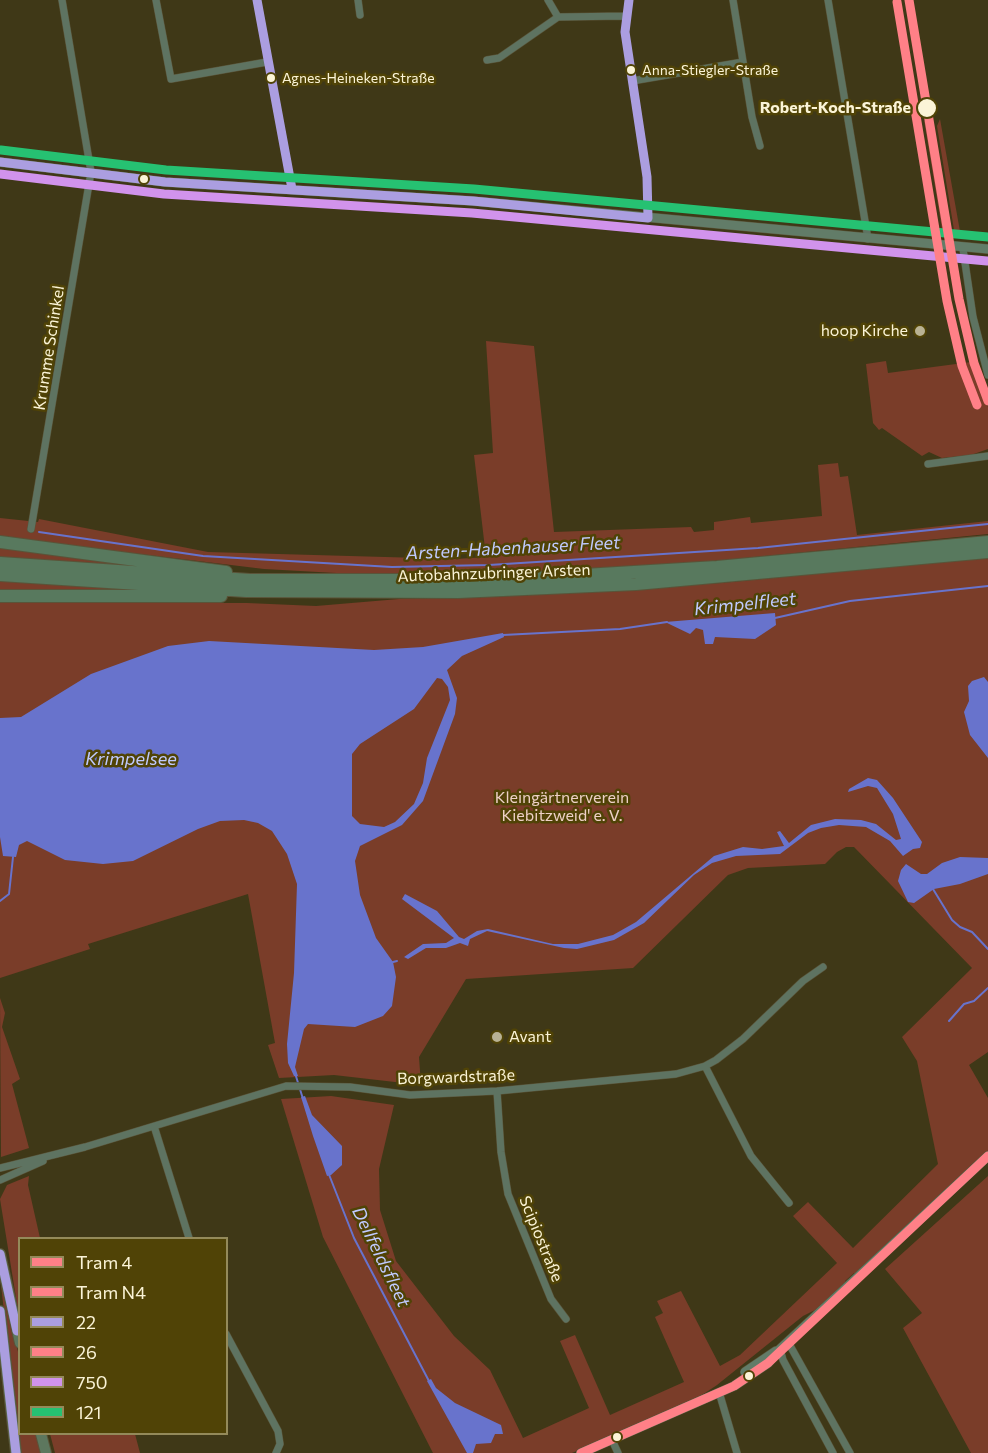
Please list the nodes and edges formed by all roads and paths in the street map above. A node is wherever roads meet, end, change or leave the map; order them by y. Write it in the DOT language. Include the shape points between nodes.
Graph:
graph roads {
  1 [pos="62,0"];
  2 [pos="156,0"];
  3 [pos="258,0"];
  4 [pos="358,0"];
  5 [pos="548,0"];
  6 [pos="629,0"];
  7 [pos="733,0"];
  8 [pos="828,0"];
  9 [pos="360,15"];
  10 [pos="625,16"];
  11 [pos="558,17"];
  12 [pos="487,60"];
  13 [pos="267,62"];
  14 [pos="743,62"];
  15 [pos="632,81"];
  16 [pos="760,146"];
  17 [pos="0,162"];
  18 [pos="90,172"];
  19 [pos="292,189"];
  20 [pos="648,218"];
  21 [pos="868,240"];
  22 [pos="963,249"];
  23 [pos="988,249"];
  24 [pos="988,375"];
  25 [pos="988,456"];
  26 [pos="928,464"];
  27 [pos="31,529"];
  28 [pos="0,542"];
  29 [pos="988,542"];
  30 [pos="988,552"];
  31 [pos="0,563"];
  32 [pos="0,575"];
  33 [pos="248,585"];
  34 [pos="0,596"];
  35 [pos="823,967"];
  36 [pos="705,1066"];
  37 [pos="497,1091"];
  38 [pos="154,1126"];
  39 [pos="62,1152"];
  40 [pos="988,1156"];
  41 [pos="0,1168"];
  42 [pos="0,1180"];
  43 [pos="789,1203"];
  44 [pos="188,1237"];
  45 [pos="0,1254"];
  46 [pos="0,1311"];
  47 [pos="566,1319"];
  48 [pos="18,1334"];
  49 [pos="228,1338"];
  50 [pos="788,1341"];
  51 [pos="780,1349"];
  52 [pos="5,1386"];
  53 [pos="719,1392"];
  54 [pos="0,1398"];
  55 [pos="11,1405"];
  56 [pos="830,1416"];
  57 [pos="817,1423"];
  58 [pos="41,1435"];
  59 [pos="612,1440"];
  60 [pos="16,1453"];
  61 [pos="46,1453"];
  62 [pos="276,1453"];
  63 [pos="581,1453"];
  64 [pos="618,1453"];
  65 [pos="737,1453"];
  66 [pos="833,1453"];
  67 [pos="850,1453"];
  1 -- 18 [label="street, Krumme Schinkel"];
  2 -- 13 [label="street" via="171,79"];
  3 -- 13 [label="street"];
  4 -- 9 [label="street"];
  5 -- 11 [label="street"];
  6 -- 10 [label="street"];
  7 -- 14 [label="street"];
  8 -- 21 [label="street"];
  10 -- 11 [label="street"];
  10 -- 15 [label="street"];
  11 -- 12 [label="street" via="500,58"];
  13 -- 19 [label="street"];
  14 -- 15 [label="street"];
  14 -- 16 [label="street"];
  15 -- 20 [label="street"];
  17 -- 18 [label="street"];
  18 -- 19 [label="street" via="165,182"];
  18 -- 27 [label="street, Krumme Schinkel"];
  19 -- 20 [label="street"];
  20 -- 21 [label="street"];
  21 -- 22 [label="street"];
  22 -- 23 [label="street"];
  22 -- 24 [label="street" via="973,317"];
  25 -- 26 [label="street"];
  28 -- 33 [label="highway" via="220,570"];
  29 -- 33 [label="highway, Autobahnzubringer Arsten" via="717,567 501,580"];
  30 -- 33 [label="highway, Autobahnzubringer Arsten" via="636,584 458,592"];
  31 -- 33 [label="highway, Autobahnzubringer Arsten"];
  32 -- 33 [label="highway, Autobahnzubringer Arsten"];
  33 -- 34 [label="highway" via="201,597"];
  35 -- 36 [label="street, Borgwardstraße" via="743,1039"];
  36 -- 37 [label="street, Borgwardstraße" via="635,1079"];
  36 -- 43 [label="street" via="751,1156"];
  37 -- 38 [label="street, Borgwardstraße" via="410,1095 288,1086"];
  37 -- 47 [label="street, Scipiostraße" via="508,1194 551,1299"];
  38 -- 39 [label="street, Borgwardstraße"];
  38 -- 44 [label="street"];
  39 -- 41 [label="street, Borgwardstraße"];
  39 -- 42 [label="street, Borgwardstraße"];
  40 -- 50 [label="street"];
  45 -- 48 [label="main road"];
  46 -- 52 [label="main road"];
  49 -- 62 [label="street" via="278,1431 280,1443"];
  50 -- 51 [label="street"];
  50 -- 56 [label="street"];
  51 -- 53 [label="street" via="768,1363"];
  51 -- 57 [label="street"];
  52 -- 55 [label="main road"];
  53 -- 59 [label="street"];
  53 -- 65 [label="street"];
  54 -- 55 [label="street"];
  55 -- 60 [label="main road"];
  56 -- 57 [label="street"];
  56 -- 67 [label="street"];
  57 -- 66 [label="street"];
  58 -- 61 [label="main road"];
  59 -- 63 [label="street"];
  59 -- 64 [label="street"];
}
